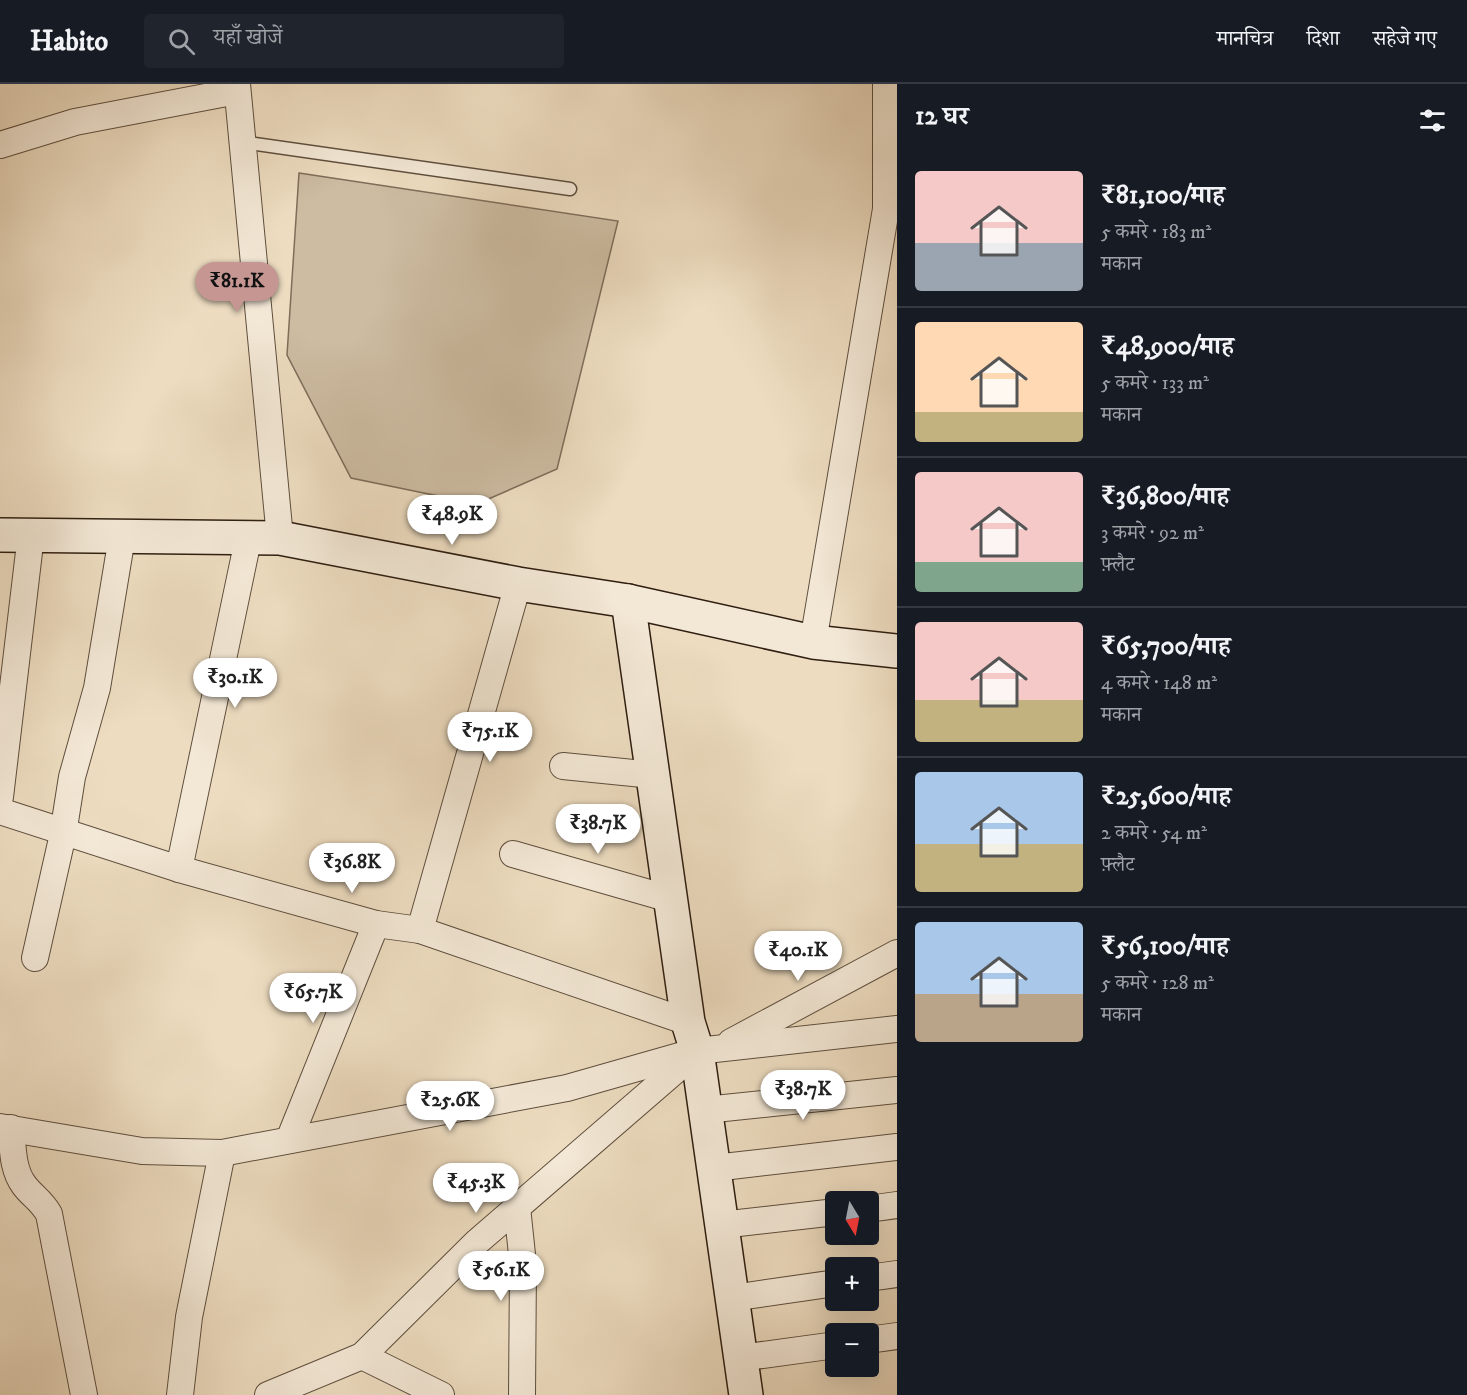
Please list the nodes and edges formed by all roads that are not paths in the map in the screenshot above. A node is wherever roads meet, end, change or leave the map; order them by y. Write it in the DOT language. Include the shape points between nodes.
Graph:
graph roads {
  1 [pos="886,84"];
  2 [pos="237,87"];
  3 [pos="242,142"];
  4 [pos="0,145"];
  5 [pos="570,189"];
  6 [pos="15,535"];
  7 [pos="122,537"];
  8 [pos="280,538"];
  9 [pos="248,540"];
  10 [pos="518,584"];
  11 [pos="628,601"];
  12 [pos="813,642"];
  13 [pos="897,651"];
  14 [pos="563,766"];
  15 [pos="653,775"];
  16 [pos="0,797"];
  17 [pos="0,811"];
  18 [pos="63,834"];
  19 [pos="513,854"];
  20 [pos="179,870"];
  21 [pos="670,899"];
  22 [pos="376,924"];
  23 [pos="420,930"];
  24 [pos="897,953"];
  25 [pos="35,958"];
  26 [pos="897,1029"];
  27 [pos="701,1041"];
  28 [pos="897,1090"];
  29 [pos="705,1110"];
  30 [pos="5,1128"];
  31 [pos="289,1140"];
  32 [pos="897,1147"];
  33 [pos="222,1153"];
  34 [pos="714,1168"];
  35 [pos="897,1205"];
  36 [pos="879,1207"];
  37 [pos="517,1208"];
  38 [pos="825,1213"];
  39 [pos="722,1225"];
  40 [pos="897,1274"];
  41 [pos="879,1276"];
  42 [pos="825,1285"];
  43 [pos="732,1298"];
  44 [pos="897,1336"];
  45 [pos="879,1338"];
  46 [pos="825,1346"];
  47 [pos="362,1356"];
  48 [pos="740,1358"];
  49 [pos="84,1395"];
  50 [pos="180,1395"];
  51 [pos="268,1395"];
  52 [pos="441,1395"];
  53 [pos="522,1395"];
  54 [pos="746,1395"];
  1 -- 12 [label="street" via="886,208"];
  2 -- 3 [label="street"];
  2 -- 4 [label="street" via="75,122"];
  3 -- 5 [label="lane"];
  3 -- 8 [label="street"];
  6 -- 7 [label="street"];
  6 -- 16 [label="street"];
  7 -- 9 [label="street"];
  7 -- 18 [label="street" via="97,688 72,777"];
  8 -- 9 [label="street"];
  8 -- 10 [label="street"];
  9 -- 20 [label="street"];
  10 -- 11 [label="street"];
  10 -- 23 [label="street"];
  11 -- 12 [label="street"];
  11 -- 15 [label="street"];
  12 -- 13 [label="street"];
  14 -- 15 [label="street"];
  15 -- 21 [label="street"];
  17 -- 18 [label="street"];
  18 -- 20 [label="street"];
  18 -- 25 [label="street"];
  19 -- 21 [label="street"];
  20 -- 22 [label="street"];
  21 -- 27 [label="street"];
  22 -- 23 [label="street"];
  22 -- 31 [label="street"];
  23 -- 27 [label="street"];
  24 -- 27 [label="street"];
  26 -- 27 [label="street"];
  27 -- 29 [label="street"];
  27 -- 31 [label="street" via="567,1088"];
  27 -- 37 [label="street"];
  28 -- 29 [label="street"];
  29 -- 34 [label="street"];
  30 -- 33 [label="street" via="142,1151"];
  30 -- 49 [label="street" via="18,1176 49,1214"];
  31 -- 33 [label="street"];
  32 -- 34 [label="street"];
  33 -- 50 [label="street" via="189,1317"];
  34 -- 39 [label="street"];
  35 -- 36 [label="street"];
  37 -- 47 [label="street" via="477,1242"];
  37 -- 53 [label="street" via="523,1264"];
  38 -- 39 [label="street"];
  39 -- 43 [label="street"];
  40 -- 41 [label="street"];
  42 -- 43 [label="street"];
  43 -- 48 [label="street"];
  44 -- 45 [label="street"];
  46 -- 48 [label="street"];
  47 -- 51 [label="street"];
  47 -- 52 [label="street"];
  48 -- 54 [label="street"];
}
